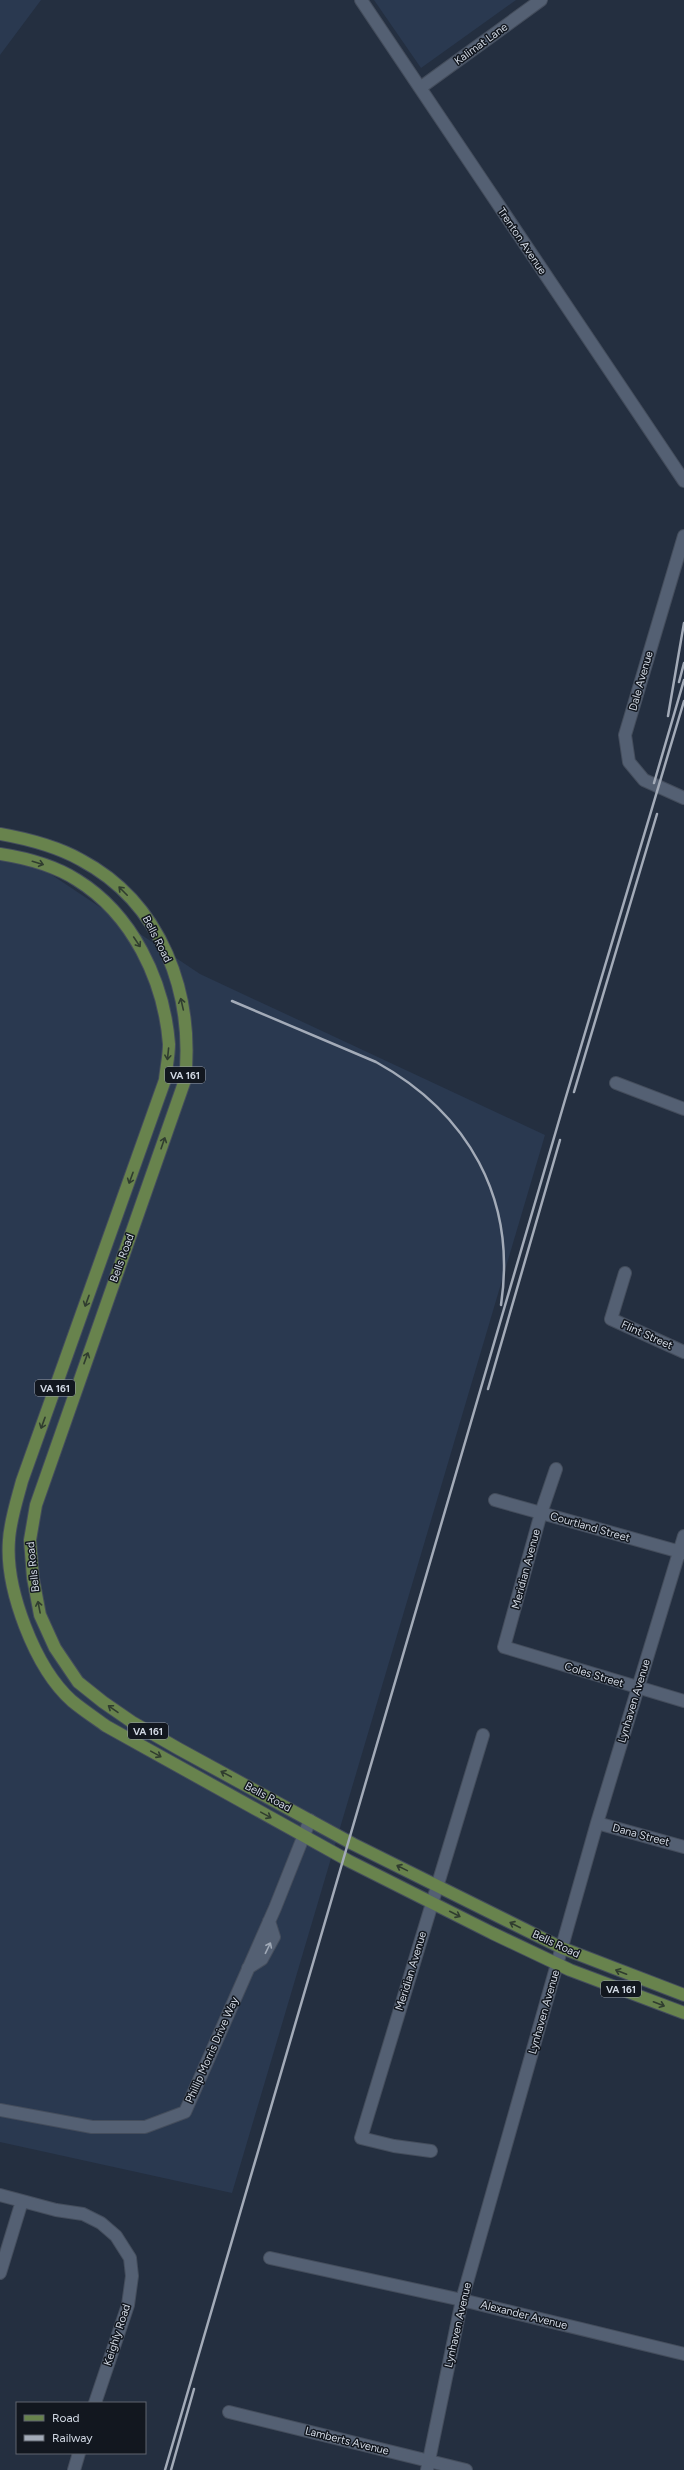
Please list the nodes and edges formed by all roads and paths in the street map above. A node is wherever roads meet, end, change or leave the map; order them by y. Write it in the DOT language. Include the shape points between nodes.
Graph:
graph roads {
  1 [pos="361,0"];
  2 [pos="541,0"];
  3 [pos="420,88"];
  4 [pos="684,481"];
  5 [pos="684,536"];
  6 [pos="684,798"];
  7 [pos="0,834"];
  8 [pos="0,854"];
  9 [pos="616,1082"];
  10 [pos="684,1109"];
  11 [pos="140,1153"];
  12 [pos="157,1159"];
  13 [pos="625,1273"];
  14 [pos="684,1352"];
  15 [pos="56,1387"];
  16 [pos="73,1395"];
  17 [pos="556,1469"];
  18 [pos="495,1500"];
  19 [pos="541,1513"];
  20 [pos="684,1536"];
  21 [pos="682,1553"];
  22 [pos="504,1647"];
  23 [pos="638,1689"];
  24 [pos="684,1701"];
  25 [pos="483,1735"];
  26 [pos="179,1749"];
  27 [pos="170,1762"];
  28 [pos="310,1820"];
  29 [pos="597,1823"];
  30 [pos="304,1836"];
  31 [pos="684,1847"];
  32 [pos="437,1885"];
  33 [pos="432,1902"];
  34 [pos="562,1948"];
  35 [pos="558,1965"];
  36 [pos="684,1995"];
  37 [pos="684,2013"];
  38 [pos="0,2110"];
  39 [pos="431,2151"];
  40 [pos="0,2195"];
  41 [pos="18,2200"];
  42 [pos="270,2258"];
  43 [pos="0,2274"];
  44 [pos="462,2300"];
  45 [pos="684,2354"];
  46 [pos="95,2402"];
  47 [pos="229,2412"];
  48 [pos="79,2454"];
  49 [pos="428,2466"];
  50 [pos="74,2470"];
  51 [pos="466,2470"];
  1 -- 3 [label="street, Trenton Avenue"];
  2 -- 3 [label="street, Kalimat Lane"];
  3 -- 4 [label="street, Trenton Avenue"];
  5 -- 6 [label="street, Dale Avenue" via="625,735 629,762 644,780"];
  12 -- 7 [label="main road, Bells Road / VA 161, one-way" via="185,1080 188,1048 185,1014 166,951 148,917 117,885 82,860 46,844"];
  8 -- 11 [label="main road, Bells Road / VA 161, one-way" via="56,869 98,894 142,950 158,988 169,1045 165,1080"];
  9 -- 10 [label="street"];
  11 -- 12 [label="main road"];
  11 -- 15 [label="main road, Bells Road / VA 161, one-way"];
  16 -- 12 [label="main road, Bells Road / VA 161, one-way"];
  13 -- 14 [label="street, Flint Street" via="611,1319"];
  15 -- 16 [label="main road"];
  15 -- 27 [label="main road, Bells Road / VA 161, one-way" via="22,1481 9,1540 12,1582 22,1619 51,1675 71,1700 106,1726"];
  26 -- 16 [label="main road, Bells Road / VA 161, one-way" via="132,1722 78,1682 56,1648 40,1615 33,1578 30,1540 36,1505"];
  17 -- 19 [label="street, Meridian Avenue"];
  18 -- 19 [label="street, Courtland Street"];
  19 -- 21 [label="street, Courtland Street"];
  19 -- 22 [label="street, Meridian Avenue"];
  20 -- 21 [label="street, Lynhaven Avenue"];
  21 -- 23 [label="street, Lynhaven Avenue"];
  22 -- 23 [label="street, Coles Street"];
  23 -- 24 [label="street, Coles Street"];
  23 -- 29 [label="street, Lynhaven Avenue"];
  25 -- 32 [label="street, Meridian Avenue"];
  26 -- 27 [label="main road"];
  28 -- 26 [label="main road, Bells Road / VA 161, one-way"];
  27 -- 30 [label="main road, Bells Road / VA 161, one-way"];
  28 -- 30 [label="street, Phillip Morris Drive Way"];
  32 -- 28 [label="main road, Bells Road / VA 161, one-way"];
  29 -- 31 [label="street, Dana Street"];
  29 -- 34 [label="street, Lynhaven Avenue"];
  30 -- 33 [label="main road, Bells Road / VA 161"];
  30 -- 38 [label="street, Phillip Morris Drive Way" via="269,1921 274,1937 262,1960 248,1968 185,2112 145,2127 92,2127"];
  32 -- 33 [label="street, Meridian Avenue"];
  34 -- 32 [label="main road, Bells Road / VA 161, one-way"];
  33 -- 35 [label="main road, Bells Road / VA 161, one-way"];
  33 -- 39 [label="street, Meridian Avenue" via="361,2138"];
  34 -- 35 [label="street, Lynhaven Avenue"];
  36 -- 34 [label="main road, Bells Road / VA 161, one-way"];
  35 -- 37 [label="main road, Bells Road / VA 161, one-way"];
  35 -- 44 [label="street, Lynhaven Avenue"];
  40 -- 41 [label="street, Keighly Road"];
  41 -- 43 [label="street"];
  41 -- 46 [label="street, Keighly Road" via="83,2214 101,2223 116,2236 130,2258 132,2276 128,2305"];
  42 -- 44 [label="street, Alexander Avenue"];
  44 -- 45 [label="street, Alexander Avenue"];
  44 -- 49 [label="street, Lynhaven Avenue"];
  47 -- 49 [label="street, Lamberts Avenue"];
  48 -- 50 [label="street"];
  49 -- 51 [label="street, Lamberts Avenue"];
}
